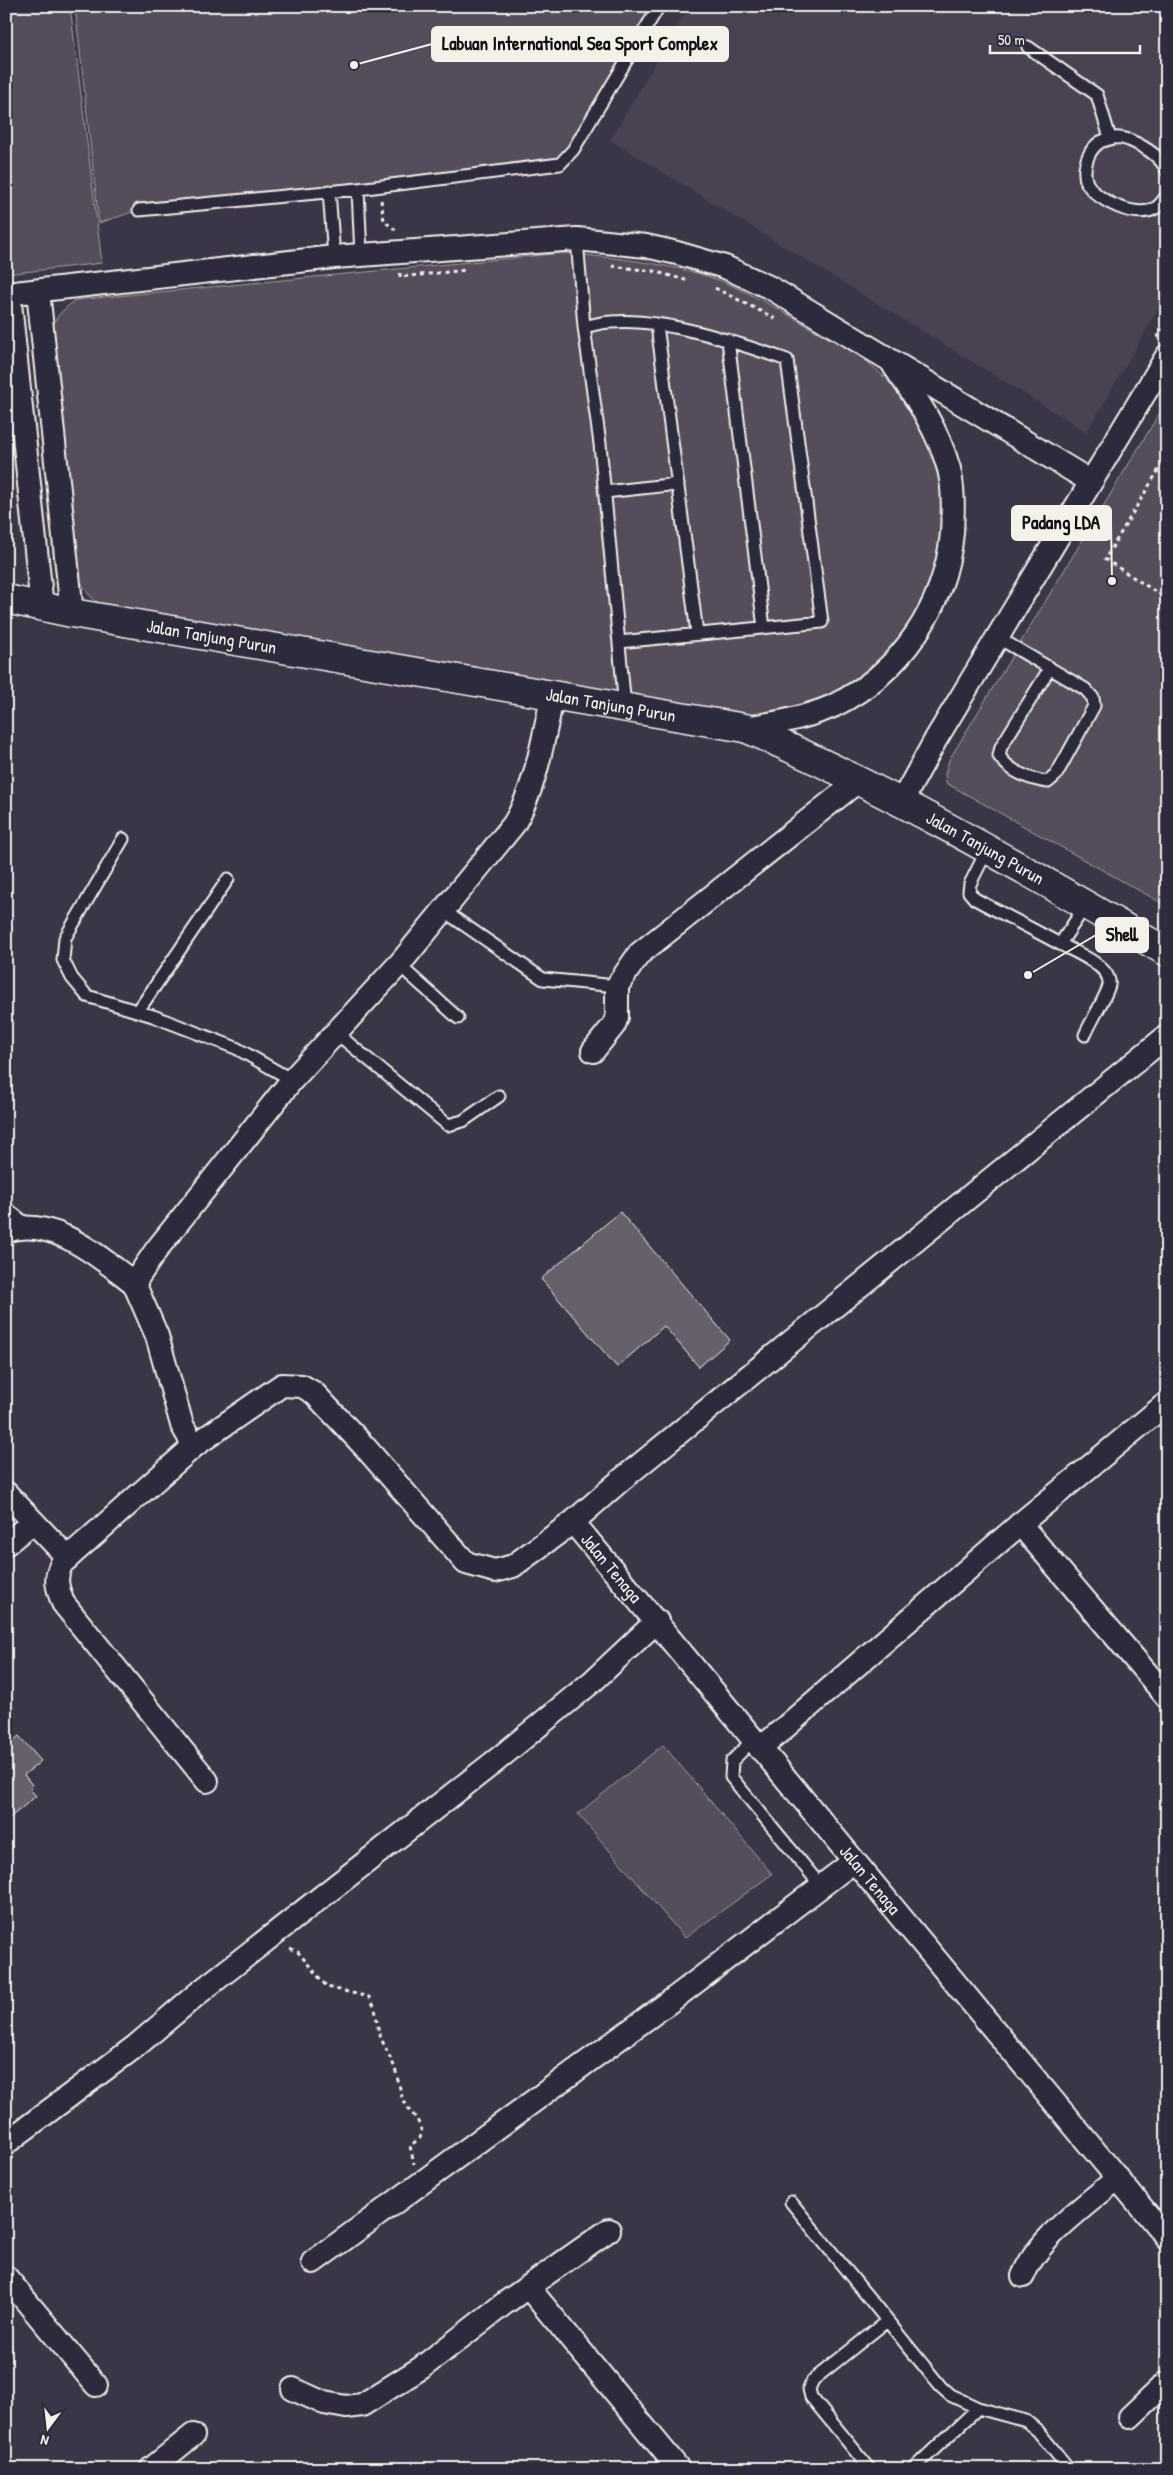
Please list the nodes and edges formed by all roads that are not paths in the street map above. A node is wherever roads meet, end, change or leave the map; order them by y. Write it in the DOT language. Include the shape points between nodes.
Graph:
graph roads {
  1 [pos="659,6"];
  2 [pos="1028,47"];
  3 [pos="1110,138"];
  4 [pos="1167,170"];
  5 [pos="358,189"];
  6 [pos="328,191"];
  7 [pos="1167,196"];
  8 [pos="139,210"];
  9 [pos="577,238"];
  10 [pos="361,256"];
  11 [pos="334,257"];
  12 [pos="38,291"];
  13 [pos="7,294"];
  14 [pos="657,325"];
  15 [pos="584,327"];
  16 [pos="728,340"];
  17 [pos="1160,351"];
  18 [pos="887,358"];
  19 [pos="1090,482"];
  20 [pos="678,484"];
  21 [pos="605,492"];
  22 [pos="6,599"];
  23 [pos="42,607"];
  24 [pos="72,613"];
  25 [pos="764,628"];
  26 [pos="697,633"];
  27 [pos="997,636"];
  28 [pos="620,642"];
  29 [pos="1050,668"];
  30 [pos="553,694"];
  31 [pos="626,709"];
  32 [pos="746,728"];
  33 [pos="858,781"];
  34 [pos="902,801"];
  35 [pos="122,839"];
  36 [pos="986,850"];
  37 [pos="228,879"];
  38 [pos="1086,905"];
  39 [pos="444,911"];
  40 [pos="1060,944"];
  41 [pos="1167,952"];
  42 [pos="398,964"];
  43 [pos="616,986"];
  44 [pos="138,1011"];
  45 [pos="458,1018"];
  46 [pos="335,1032"];
  47 [pos="1085,1035"];
  48 [pos="1167,1036"];
  49 [pos="593,1051"];
  50 [pos="292,1080"];
  51 [pos="499,1096"];
  52 [pos="6,1208"];
  53 [pos="32,1228"];
  54 [pos="6,1231"];
  55 [pos="134,1283"];
  56 [pos="1167,1403"];
  57 [pos="194,1446"];
  58 [pos="6,1493"];
  59 [pos="34,1522"];
  60 [pos="573,1522"];
  61 [pos="1020,1524"];
  62 [pos="6,1544"];
  63 [pos="68,1558"];
  64 [pos="657,1621"];
  65 [pos="1167,1697"];
  66 [pos="757,1745"];
  67 [pos="207,1781"];
  68 [pos="853,1862"];
  69 [pos="821,1886"];
  70 [pos="6,2143"];
  71 [pos="1118,2178"];
  72 [pos="791,2202"];
  73 [pos="609,2230"];
  74 [pos="1167,2238"];
  75 [pos="313,2262"];
  76 [pos="1023,2276"];
  77 [pos="6,2277"];
  78 [pos="528,2287"];
  79 [pos="887,2321"];
  80 [pos="1167,2382"];
  81 [pos="96,2385"];
  82 [pos="294,2389"];
  83 [pos="978,2408"];
  84 [pos="1130,2417"];
  85 [pos="193,2435"];
  86 [pos="151,2469"];
  87 [pos="678,2469"];
  88 [pos="870,2469"];
  89 [pos="913,2469"];
  90 [pos="1069,2469"];
  1 -- 5 [label="lane" via="573,150 560,164"];
  2 -- 3 [label="lane" via="1097,95"];
  3 -- 4 [label="lane" via="1139,144 1159,159"];
  3 -- 7 [label="lane" via="1091,150 1085,164 1087,182 1094,192 1134,212 1146,212"];
  5 -- 6 [label="lane"];
  5 -- 10 [label="lane"];
  6 -- 8 [label="lane"];
  6 -- 11 [label="lane"];
  9 -- 10 [label="street"];
  9 -- 15 [label="lane"];
  9 -- 18 [label="street" via="646,246 725,267 771,288"];
  10 -- 11 [label="street"];
  11 -- 12 [label="street"];
  12 -- 13 [label="street"];
  12 -- 24 [label="street"];
  13 -- 23 [label="street"];
  14 -- 15 [label="lane" via="611,322"];
  14 -- 16 [label="lane"];
  14 -- 20 [label="lane"];
  15 -- 21 [label="lane"];
  16 -- 25 [label="lane"];
  16 -- 25 [label="lane" via="787,360 822,622"];
  17 -- 19 [label="street"];
  18 -- 19 [label="street"];
  18 -- 32 [label="street" via="920,403 949,470 954,507 949,558 940,591 919,633 880,676 833,706 786,721"];
  19 -- 27 [label="street"];
  20 -- 21 [label="lane"];
  20 -- 26 [label="lane"];
  21 -- 28 [label="lane"];
  22 -- 23 [label="street, Jalan Tanjung Purun"];
  23 -- 24 [label="street, Jalan Tanjung Purun"];
  24 -- 30 [label="street, Jalan Tanjung Purun"];
  25 -- 26 [label="lane"];
  26 -- 28 [label="lane"];
  27 -- 29 [label="lane"];
  27 -- 34 [label="street"];
  28 -- 31 [label="lane"];
  29 -- 29 [label="lane" via="1085,689 1093,698 1094,706 1056,775 1048,782 1034,780 1005,764 999,756 1001,747"];
  30 -- 31 [label="street, Jalan Tanjung Purun"];
  30 -- 39 [label="street" via="525,805 514,824"];
  31 -- 32 [label="street, Jalan Tanjung Purun"];
  32 -- 33 [label="street, Jalan Tanjung Purun"];
  33 -- 34 [label="street, Jalan Tanjung Purun"];
  33 -- 43 [label="street" via="639,954"];
  34 -- 36 [label="street, Jalan Tanjung Purun"];
  35 -- 44 [label="lane" via="65,938 63,960 87,996"];
  36 -- 38 [label="street, Jalan Tanjung Purun"];
  36 -- 40 [label="lane" via="969,892 975,899"];
  37 -- 44 [label="lane"];
  38 -- 40 [label="lane"];
  38 -- 41 [label="street, Jalan Tanjung Purun"];
  39 -- 42 [label="street"];
  39 -- 43 [label="lane" via="543,979"];
  40 -- 47 [label="lane" via="1097,964 1107,974 1109,984"];
  42 -- 45 [label="lane"];
  42 -- 46 [label="street"];
  43 -- 49 [label="street" via="618,1017"];
  44 -- 50 [label="lane" via="236,1048"];
  46 -- 50 [label="street"];
  46 -- 51 [label="lane" via="448,1125 463,1121"];
  48 -- 60 [label="street"];
  50 -- 55 [label="street" via="157,1249"];
  52 -- 53 [label="lane"];
  53 -- 54 [label="street"];
  53 -- 55 [label="street" via="51,1232 82,1246"];
  55 -- 57 [label="street" via="157,1336 182,1424"];
  56 -- 61 [label="street"];
  57 -- 60 [label="street" via="282,1386 302,1386 314,1393 370,1452 466,1563 495,1571 512,1566"];
  57 -- 63 [label="street"];
  58 -- 59 [label="street"];
  59 -- 62 [label="street"];
  59 -- 63 [label="street"];
  60 -- 64 [label="street, Jalan Tenaga"];
  61 -- 65 [label="street"];
  61 -- 66 [label="street"];
  63 -- 67 [label="street" via="56,1573 63,1603"];
  64 -- 66 [label="street, Jalan Tenaga"];
  64 -- 70 [label="street" via="592,1681 498,1759 196,1995 136,2046"];
  66 -- 68 [label="street, Jalan Tenaga"];
  66 -- 69 [label="lane" via="732,1761 731,1776"];
  68 -- 69 [label="street"];
  68 -- 71 [label="street, Jalan Tenaga"];
  69 -- 75 [label="street" via="672,2000"];
  71 -- 74 [label="street, Jalan Tenaga"];
  71 -- 76 [label="street" via="1039,2249"];
  72 -- 79 [label="lane"];
  73 -- 78 [label="street"];
  77 -- 81 [label="street"];
  78 -- 82 [label="street" via="421,2368 362,2405 346,2407 324,2403"];
  78 -- 87 [label="street"];
  79 -- 83 [label="lane" via="941,2388"];
  79 -- 88 [label="lane" via="813,2380 809,2389 811,2397"];
  80 -- 84 [label="street"];
  83 -- 89 [label="lane"];
  83 -- 90 [label="lane" via="1026,2422"];
  85 -- 86 [label="street"];
}
